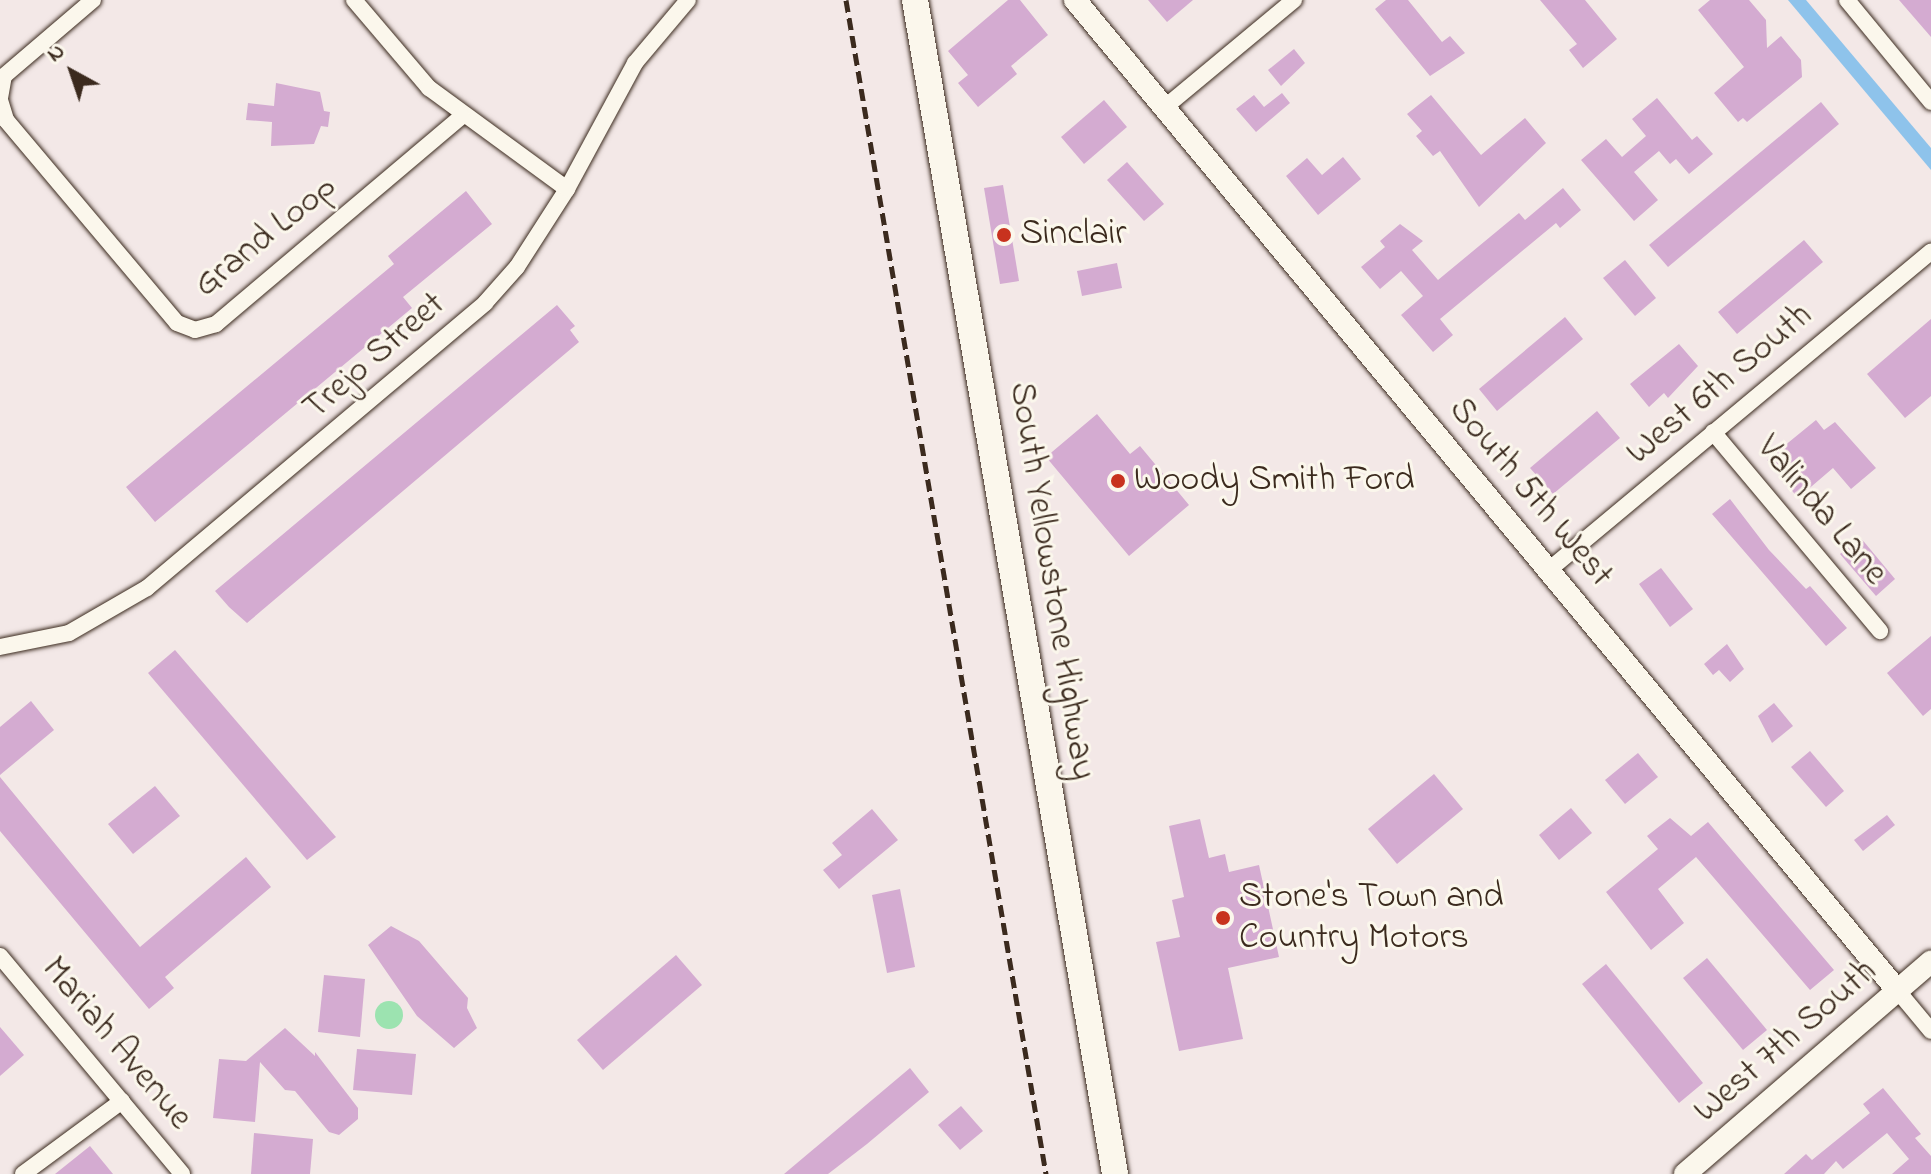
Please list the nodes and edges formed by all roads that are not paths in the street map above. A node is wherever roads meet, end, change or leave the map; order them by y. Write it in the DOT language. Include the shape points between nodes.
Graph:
graph roads {
  1 [pos="93,0"];
  2 [pos="354,0"];
  3 [pos="688,0"];
  4 [pos="915,0"];
  5 [pos="1075,0"];
  6 [pos="1294,0"];
  7 [pos="1847,0"];
  8 [pos="0,99"];
  9 [pos="1931,102"];
  10 [pos="1164,108"];
  11 [pos="462,116"];
  12 [pos="567,189"];
  13 [pos="1931,251"];
  14 [pos="1713,432"];
  15 [pos="1550,569"];
  16 [pos="1880,631"];
  17 [pos="0,647"];
  18 [pos="0,956"];
  19 [pos="1931,962"];
  20 [pos="1897,990"];
  21 [pos="1931,1031"];
  22 [pos="122,1101"];
  23 [pos="23,1174"];
  24 [pos="182,1174"];
  25 [pos="1115,1174"];
  26 [pos="1685,1174"];
  1 -- 8 [label="street, Grand Loop" via="4,76"];
  2 -- 11 [label="street" via="429,88"];
  3 -- 12 [label="street, Trejo Street" via="635,63"];
  4 -- 25 [label="main road, South Yellowstone Highway"];
  5 -- 10 [label="street, South 5th West"];
  6 -- 10 [label="street"];
  7 -- 9 [label="street"];
  8 -- 11 [label="street, Grand Loop" via="6,120 177,323 195,330 216,324"];
  10 -- 15 [label="street, South 5th West"];
  11 -- 12 [label="street"];
  12 -- 17 [label="street, Trejo Street" via="517,267 485,303 162,577 69,633"];
  13 -- 14 [label="street, West 6th South"];
  14 -- 15 [label="street, West 6th South"];
  14 -- 16 [label="street, Valinda Lane"];
  15 -- 20 [label="street, South 5th West"];
  18 -- 22 [label="street, Mariah Avenue"];
  19 -- 20 [label="street, West 7th South"];
  20 -- 21 [label="street, South 5th West"];
  20 -- 26 [label="street, West 7th South"];
  22 -- 23 [label="street"];
  22 -- 24 [label="street, Mariah Avenue"];
}
